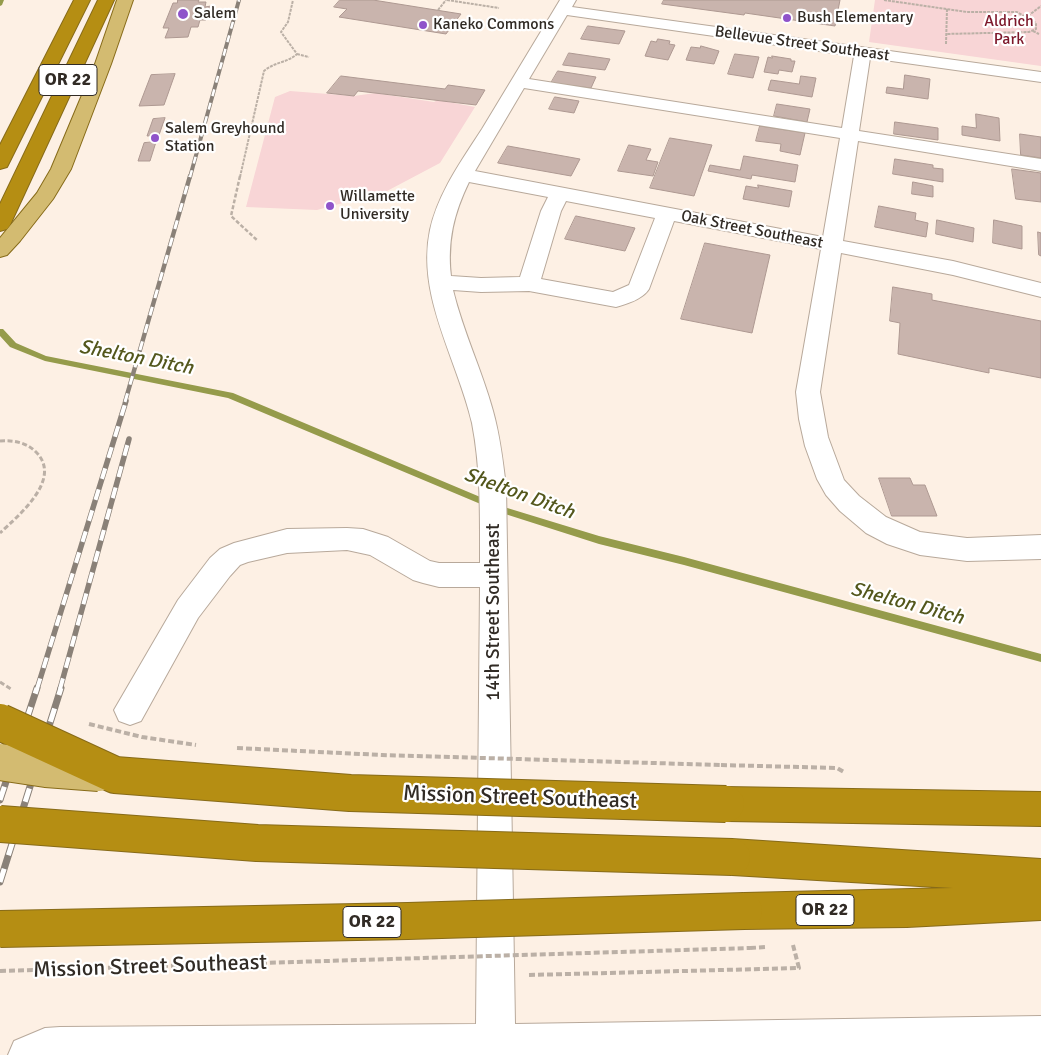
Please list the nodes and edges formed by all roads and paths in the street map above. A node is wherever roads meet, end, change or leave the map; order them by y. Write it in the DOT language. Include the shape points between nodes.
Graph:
graph roads {
  1 [pos="82,0"];
  2 [pos="106,0"];
  3 [pos="125,0"];
  4 [pos="293,0"];
  5 [pos="447,0"];
  6 [pos="884,0"];
  7 [pos="566,5"];
  8 [pos="1041,6"];
  9 [pos="499,8"];
  10 [pos="947,9"];
  11 [pos="438,10"];
  12 [pos="1027,16"];
  13 [pos="1033,31"];
  14 [pos="946,34"];
  15 [pos="1038,34"];
  16 [pos="862,53"];
  17 [pos="297,54"];
  18 [pos="309,57"];
  19 [pos="946,64"];
  20 [pos="1041,77"];
  21 [pos="519,82"];
  22 [pos="849,135"];
  23 [pos="0,163"];
  24 [pos="1041,165"];
  25 [pos="463,175"];
  26 [pos="560,193"];
  27 [pos="667,214"];
  28 [pos="4,238"];
  29 [pos="258,241"];
  30 [pos="832,245"];
  31 [pos="441,282"];
  32 [pos="528,284"];
  33 [pos="1041,290"];
  34 [pos="0,441"];
  35 [pos="0,533"];
  36 [pos="1041,547"];
  37 [pos="494,568"];
  38 [pos="0,682"];
  39 [pos="14,691"];
  40 [pos="130,710"];
  41 [pos="0,722"];
  42 [pos="81,722"];
  43 [pos="201,746"];
  44 [pos="234,748"];
  45 [pos="0,762"];
  46 [pos="837,768"];
  47 [pos="115,775"];
  48 [pos="1041,809"];
  49 [pos="0,824"];
  50 [pos="1041,877"];
  51 [pos="1041,902"];
  52 [pos="0,929"];
  53 [pos="793,945"];
  54 [pos="750,948"];
  55 [pos="0,971"];
  56 [pos="496,976"];
  57 [pos="1026,1042"];
  58 [pos="496,1050"];
  59 [pos="28,1055"];
  1 -- 23 [label="highway"];
  2 -- 28 [label="highway, OR 22" via="31,160"];
  3 -- 28 [label="main road" via="61,168 46,195"];
  4 -- 17 [label="path" via="288,22 281,32"];
  5 -- 9 [label="path"];
  5 -- 11 [label="path"];
  6 -- 10 [label="path"];
  7 -- 16 [label="street, Bellevue Street Southeast"];
  7 -- 21 [label="street, 14th Street Southeast"];
  8 -- 12 [label="path"];
  10 -- 12 [label="path" via="1012,11"];
  10 -- 14 [label="path"];
  12 -- 13 [label="path" via="1036,22"];
  13 -- 14 [label="path"];
  13 -- 15 [label="path"];
  14 -- 19 [label="path"];
  16 -- 19 [label="street, Bellevue Street Southeast"];
  16 -- 22 [label="street"];
  17 -- 18 [label="path"];
  17 -- 29 [label="path" via="290,61 270,66 264,71 231,216"];
  19 -- 20 [label="street, Bellevue Street Southeast"];
  21 -- 22 [label="street"];
  21 -- 25 [label="street, 14th Street Southeast"];
  22 -- 24 [label="street"];
  22 -- 30 [label="street"];
  25 -- 26 [label="street, Oak Street Southeast"];
  25 -- 31 [label="street, 14th Street Southeast" via="450,201 439,237"];
  26 -- 27 [label="street, Oak Street Southeast"];
  26 -- 32 [label="street"];
  27 -- 30 [label="street, Oak Street Southeast"];
  27 -- 32 [label="street" via="638,290 616,300"];
  30 -- 33 [label="street, Oak Street Southeast" via="953,268"];
  30 -- 36 [label="street" via="811,366 809,412 833,484 867,519 893,535 956,550"];
  31 -- 32 [label="street"];
  31 -- 37 [label="street, 14th Street Southeast" via="449,318 480,410 490,466"];
  34 -- 35 [label="path" via="12,441 37,451 44,460 45,474 31,502"];
  37 -- 40 [label="street" via="439,575 424,571 378,546 347,539 287,541 244,551 230,557 220,567 188,609"];
  37 -- 56 [label="street, 14th Street Southeast"];
  38 -- 39 [label="path, bridge"];
  41 -- 47 [label="highway, bridge"];
  42 -- 43 [label="path, bridge" via="142,737"];
  44 -- 46 [label="path, Mission Street Southeast, bridge" via="382,756"];
  45 -- 47 [label="main road, Mission Street Southeast, bridge"];
  47 -- 48 [label="highway, Mission Street Southeast, bridge" via="350,793"];
  49 -- 50 [label="highway, bridge" via="257,842 732,857"];
  51 -- 52 [label="highway, OR 22, bridge" via="907,909"];
  53 -- 56 [label="path" via="799,968"];
  54 -- 55 [label="path, Mission Street Southeast, bridge"];
  56 -- 58 [label="street, 14th Street Southeast"];
  57 -- 58 [label="street"];
  58 -- 59 [label="street" via="60,1047 45,1048"];
}
